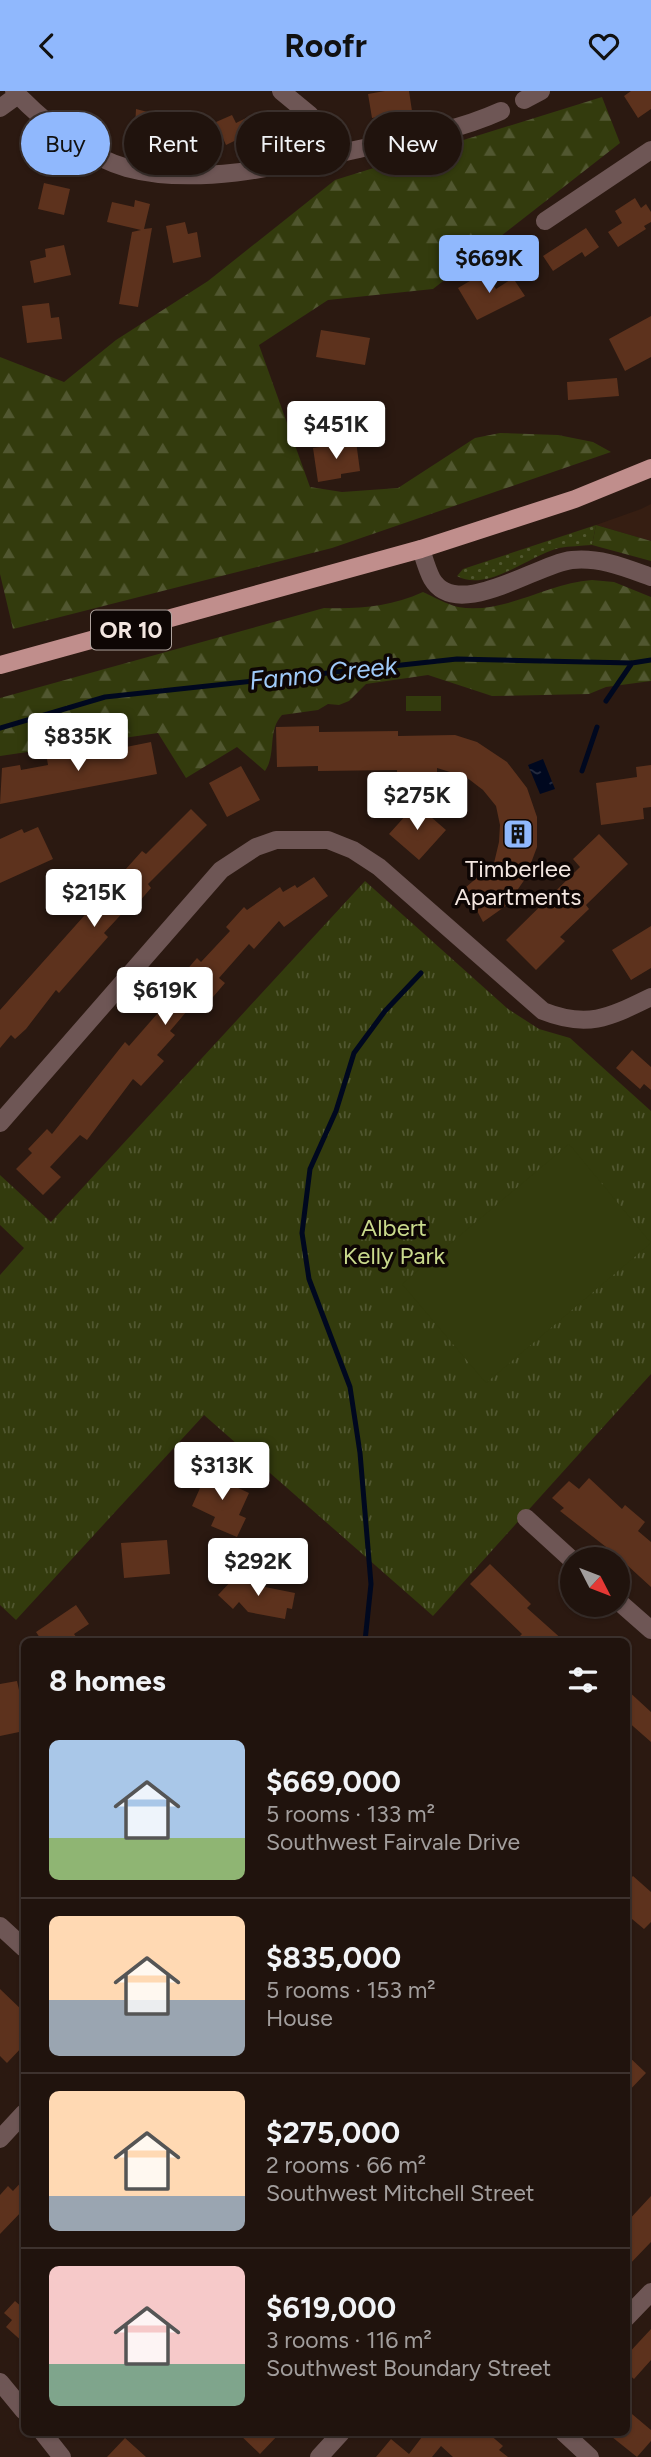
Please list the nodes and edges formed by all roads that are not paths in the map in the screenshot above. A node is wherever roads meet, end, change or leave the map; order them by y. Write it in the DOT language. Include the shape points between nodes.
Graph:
graph roads {
  1 [pos="281,91"];
  2 [pos="541,91"];
  3 [pos="16,93"];
  4 [pos="524,100"];
  5 [pos="0,108"];
  6 [pos="501,111"];
  7 [pos="306,112"];
  8 [pos="651,150"];
  9 [pos="350,151"];
  10 [pos="236,169"];
  11 [pos="545,221"];
  12 [pos="651,468"];
  13 [pos="421,549"];
  14 [pos="651,577"];
  15 [pos="0,665"];
  16 [pos="651,997"];
  17 [pos="0,1123"];
  18 [pos="526,1518"];
  19 [pos="560,1549"];
  20 [pos="630,1612"];
  21 [pos="651,1630"];
  22 [pos="0,1926"];
  23 [pos="21,1945"];
  24 [pos="21,2116"];
  25 [pos="0,2139"];
  26 [pos="651,2292"];
  27 [pos="630,2314"];
  28 [pos="0,2382"];
  29 [pos="21,2407"];
  30 [pos="45,2436"];
  31 [pos="338,2436"];
  32 [pos="567,2436"];
  33 [pos="62,2457"];
  34 [pos="319,2457"];
  35 [pos="590,2457"];
  1 -- 7 [label="street"];
  2 -- 4 [label="street"];
  3 -- 5 [label="street"];
  3 -- 10 [label="street" via="65,136 94,154 144,172 205,174"];
  6 -- 9 [label="street" via="447,131"];
  8 -- 11 [label="street"];
  12 -- 13 [label="main road, OR 10" via="575,499"];
  13 -- 14 [label="street" via="433,581 444,590 463,595 573,560 607,562"];
  13 -- 15 [label="main road, OR 10"];
  16 -- 17 [label="street" via="598,1020 568,1020 543,1011 379,867 328,840 276,840 221,870"];
  18 -- 19 [label="street"];
  20 -- 21 [label="street"];
  22 -- 23 [label="street"];
  24 -- 25 [label="street"];
  26 -- 27 [label="street"];
  28 -- 29 [label="street"];
  30 -- 33 [label="street"];
  31 -- 34 [label="street"];
  32 -- 35 [label="street"];
}
